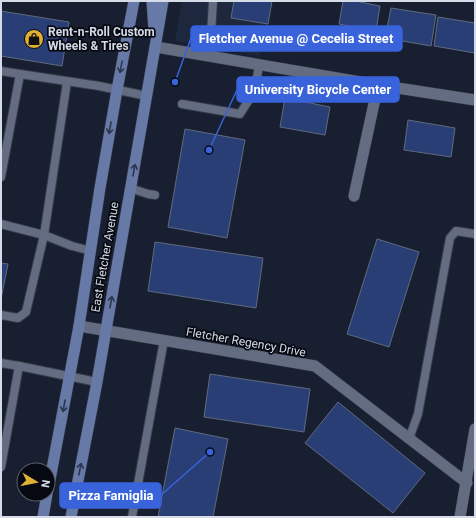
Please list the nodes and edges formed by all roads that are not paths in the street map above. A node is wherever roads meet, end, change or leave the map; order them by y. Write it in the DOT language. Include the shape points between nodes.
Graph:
graph roads {
  1 [pos="134,1"];
  2 [pos="152,1"];
  3 [pos="163,1"];
  4 [pos="214,1"];
  5 [pos="156,47"];
  6 [pos="206,56"];
  7 [pos="259,65"];
  8 [pos="1,71"];
  9 [pos="20,74"];
  10 [pos="68,82"];
  11 [pos="378,85"];
  12 [pos="117,90"];
  13 [pos="147,96"];
  14 [pos="475,100"];
  15 [pos="182,104"];
  16 [pos="1,177"];
  17 [pos="130,188"];
  18 [pos="155,195"];
  19 [pos="354,196"];
  20 [pos="1,224"];
  21 [pos="44,234"];
  22 [pos="475,234"];
  23 [pos="91,251"];
  24 [pos="1,316"];
  25 [pos="79,326"];
  26 [pos="106,330"];
  27 [pos="164,340"];
  28 [pos="1,363"];
  29 [pos="20,366"];
  30 [pos="70,377"];
  31 [pos="97,382"];
  32 [pos="475,429"];
  33 [pos="409,439"];
  34 [pos="53,462"];
  35 [pos="1,467"];
  36 [pos="467,483"];
  37 [pos="46,502"];
  38 [pos="43,517"];
  39 [pos="71,517"];
  40 [pos="132,517"];
  41 [pos="460,517"];
  1 -- 12 [label="main road, East Fletcher Avenue, one-way"];
  2 -- 5 [label="main road"];
  3 -- 5 [label="main road, East Fletcher Avenue"];
  4 -- 6 [label="lane"];
  5 -- 6 [label="street"];
  5 -- 13 [label="main road, East Fletcher Avenue"];
  6 -- 7 [label="street"];
  7 -- 11 [label="street"];
  7 -- 15 [label="lane" via="255,90 240,114"];
  8 -- 9 [label="lane"];
  9 -- 10 [label="lane"];
  9 -- 16 [label="lane"];
  10 -- 12 [label="lane"];
  10 -- 21 [label="lane"];
  11 -- 14 [label="street"];
  11 -- 19 [label="street"];
  12 -- 13 [label="lane"];
  12 -- 23 [label="main road, East Fletcher Avenue, one-way"];
  17 -- 13 [label="main road, East Fletcher Avenue, one-way"];
  17 -- 18 [label="lane"];
  26 -- 17 [label="main road, East Fletcher Avenue, one-way"];
  20 -- 21 [label="lane"];
  21 -- 23 [label="lane"];
  21 -- 24 [label="lane" via="26,312 18,318"];
  22 -- 33 [label="lane" via="456,231 450,238 418,414"];
  23 -- 25 [label="main road, East Fletcher Avenue"];
  25 -- 26 [label="street, Fletcher Regency Drive"];
  25 -- 30 [label="main road, East Fletcher Avenue"];
  26 -- 27 [label="street, Fletcher Regency Drive"];
  26 -- 31 [label="main road, East Fletcher Avenue"];
  27 -- 33 [label="street, Fletcher Regency Drive" via="315,366"];
  27 -- 40 [label="lane"];
  28 -- 29 [label="lane"];
  29 -- 30 [label="lane"];
  29 -- 35 [label="lane"];
  30 -- 31 [label="lane"];
  30 -- 34 [label="main road, East Fletcher Avenue, one-way"];
  39 -- 31 [label="main road, East Fletcher Avenue, one-way"];
  32 -- 36 [label="street"];
  33 -- 36 [label="street, Fletcher Regency Drive"];
  36 -- 41 [label="street"];
  37 -- 38 [label="main road"];
}
